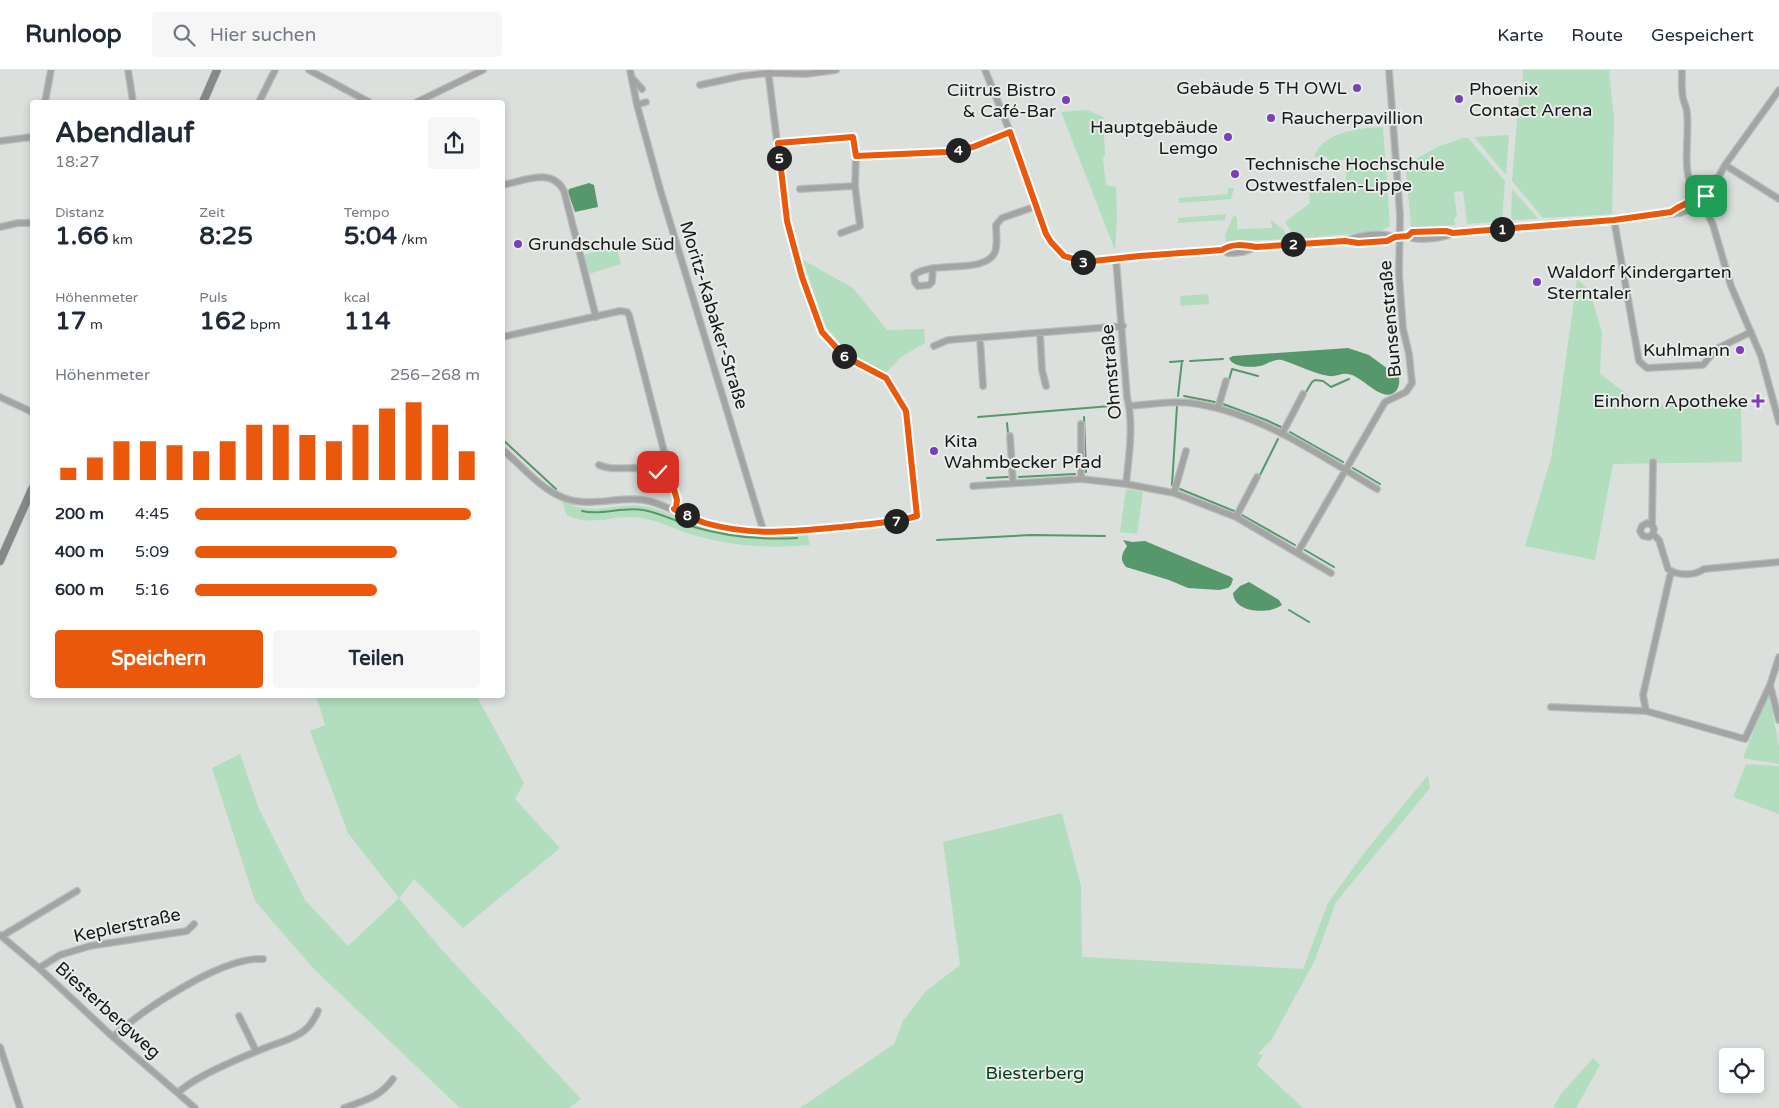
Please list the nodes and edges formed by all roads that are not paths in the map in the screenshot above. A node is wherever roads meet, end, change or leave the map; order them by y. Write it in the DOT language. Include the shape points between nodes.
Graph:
graph roads {
  1 [pos="51,70"];
  2 [pos="128,70"];
  3 [pos="217,70"];
  4 [pos="275,70"];
  5 [pos="309,70"];
  6 [pos="482,70"];
  7 [pos="630,70"];
  8 [pos="836,70"];
  9 [pos="985,70"];
  10 [pos="1389,70"];
  11 [pos="1682,70"];
  12 [pos="768,72"];
  13 [pos="632,78"];
  14 [pos="700,85"];
  15 [pos="642,89"];
  16 [pos="1779,90"];
  17 [pos="45,100"];
  18 [pos="133,100"];
  19 [pos="204,100"];
  20 [pos="260,100"];
  21 [pos="364,100"];
  22 [pos="421,100"];
  23 [pos="646,102"];
  24 [pos="637,105"];
  25 [pos="1010,132"];
  26 [pos="30,137"];
  27 [pos="0,141"];
  28 [pos="778,143"];
  29 [pos="856,156"];
  30 [pos="1725,165"];
  31 [pos="505,184"];
  32 [pos="856,186"];
  33 [pos="800,189"];
  34 [pos="1699,198"];
  35 [pos="1779,199"];
  36 [pos="1037,206"];
  37 [pos="1614,220"];
  38 [pos="30,223"];
  39 [pos="0,228"];
  40 [pos="841,233"];
  41 [pos="1397,237"];
  42 [pos="1116,259"];
  43 [pos="933,268"];
  44 [pos="596,317"];
  45 [pos="1122,326"];
  46 [pos="1751,332"];
  47 [pos="1040,333"];
  48 [pos="505,336"];
  49 [pos="980,338"];
  50 [pos="934,346"];
  51 [pos="1226,382"];
  52 [pos="983,386"];
  53 [pos="1046,386"];
  54 [pos="1303,394"];
  55 [pos="0,397"];
  56 [pos="1130,406"];
  57 [pos="1218,408"];
  58 [pos="30,411"];
  59 [pos="1779,422"];
  60 [pos="1081,424"];
  61 [pos="1282,434"];
  62 [pos="1010,436"];
  63 [pos="1186,451"];
  64 [pos="505,452"];
  65 [pos="1653,462"];
  66 [pos="599,465"];
  67 [pos="1345,470"];
  68 [pos="669,471"];
  69 [pos="1257,477"];
  70 [pos="1081,479"];
  71 [pos="1013,483"];
  72 [pos="1126,484"];
  73 [pos="973,486"];
  74 [pos="1377,489"];
  75 [pos="30,493"];
  76 [pos="1174,493"];
  77 [pos="674,509"];
  78 [pos="1236,517"];
  79 [pos="1652,525"];
  80 [pos="764,533"];
  81 [pos="1653,534"];
  82 [pos="1298,552"];
  83 [pos="0,561"];
  84 [pos="1779,562"];
  85 [pos="1672,572"];
  86 [pos="1331,573"];
  87 [pos="1779,657"];
  88 [pos="1770,682"];
  89 [pos="1779,683"];
  90 [pos="1551,707"];
  91 [pos="1646,711"];
  92 [pos="1779,720"];
  93 [pos="77,891"];
  94 [pos="194,924"];
  95 [pos="1,935"];
  96 [pos="263,959"];
  97 [pos="39,968"];
  98 [pos="318,1011"];
  99 [pos="239,1016"];
  100 [pos="113,1037"];
  101 [pos="0,1047"];
  102 [pos="256,1051"];
  103 [pos="393,1080"];
  104 [pos="178,1093"];
  105 [pos="360,1105"];
  106 [pos="20,1108"];
  107 [pos="195,1108"];
  108 [pos="344,1108"];
  1 -- 17 [label="street"];
  2 -- 18 [label="street"];
  3 -- 19 [label="street"];
  4 -- 20 [label="street"];
  5 -- 21 [label="street"];
  6 -- 22 [label="street"];
  7 -- 13 [label="street, Moritz-Kabaker-Straße"];
  8 -- 12 [label="street" via="806,74"];
  9 -- 25 [label="street"];
  10 -- 41 [label="street, Bunsenstraße" via="1400,215"];
  11 -- 34 [label="street" via="1690,184"];
  12 -- 14 [label="street"];
  12 -- 28 [label="street"];
  13 -- 15 [label="street, Moritz-Kabaker-Straße"];
  13 -- 24 [label="street, Moritz-Kabaker-Straße"];
  16 -- 30 [label="street"];
  23 -- 24 [label="street"];
  24 -- 80 [label="street, Moritz-Kabaker-Straße"];
  25 -- 29 [label="street" via="973,147 946,152"];
  25 -- 36 [label="street"];
  26 -- 27 [label="street"];
  28 -- 29 [label="street" via="853,137"];
  28 -- 80 [label="street" via="787,221 802,277 822,332 844,356 886,378 906,411 917,516 889,522"];
  29 -- 32 [label="street"];
  30 -- 34 [label="street"];
  30 -- 35 [label="street"];
  31 -- 44 [label="street" via="543,177 554,179 561,185"];
  32 -- 33 [label="street"];
  32 -- 40 [label="street" via="860,226"];
  34 -- 37 [label="street" via="1681,212"];
  34 -- 46 [label="street" via="1700,207 1704,205 1713,225 1731,286"];
  36 -- 42 [label="street" via="1046,234 1064,256 1084,262"];
  36 -- 43 [label="street" via="1002,218 996,225 995,253 986,262"];
  37 -- 41 [label="street" via="1453,233 1412,232 1408,236"];
  37 -- 46 [label="street" via="1639,361 1646,368 1703,365 1716,349"];
  38 -- 39 [label="street"];
  41 -- 42 [label="street" via="1387,234 1345,241 1227,246 1222,250"];
  41 -- 67 [label="street, Bunsenstraße" via="1403,328 1412,383 1406,392 1385,402"];
  42 -- 45 [label="street, Ohmstraße"];
  44 -- 48 [label="street"];
  44 -- 68 [label="street" via="620,311 630,314"];
  45 -- 47 [label="street"];
  45 -- 56 [label="street, Ohmstraße"];
  46 -- 59 [label="street" via="1762,356"];
  47 -- 49 [label="street"];
  47 -- 53 [label="street"];
  49 -- 50 [label="street" via="948,340"];
  49 -- 52 [label="street"];
  51 -- 57 [label="street"];
  54 -- 61 [label="street"];
  55 -- 58 [label="street"];
  56 -- 57 [label="street" via="1181,402"];
  56 -- 72 [label="street, Ohmstraße" via="1131,439"];
  57 -- 61 [label="street"];
  60 -- 70 [label="street"];
  61 -- 67 [label="street"];
  62 -- 71 [label="street"];
  63 -- 76 [label="street"];
  64 -- 77 [label="street" via="543,485 564,498 588,502 644,500"];
  65 -- 79 [label="street"];
  66 -- 68 [label="street"];
  67 -- 74 [label="street"];
  67 -- 82 [label="street"];
  68 -- 77 [label="street" via="677,502"];
  69 -- 78 [label="street"];
  70 -- 71 [label="street"];
  70 -- 72 [label="street"];
  71 -- 73 [label="street"];
  72 -- 76 [label="street"];
  75 -- 83 [label="street"];
  76 -- 78 [label="street"];
  77 -- 80 [label="street" via="704,523"];
  78 -- 82 [label="street"];
  79 -- 81 [label="street"];
  79 -- 81 [label="street" via="1647,523 1640,531 1643,536"];
  81 -- 85 [label="street" via="1659,540 1668,569"];
  82 -- 86 [label="street"];
  84 -- 85 [label="street" via="1704,569 1696,574"];
  85 -- 91 [label="street" via="1643,695"];
  87 -- 88 [label="street"];
  88 -- 89 [label="street"];
  88 -- 91 [label="street" via="1745,739"];
  88 -- 92 [label="street"];
  90 -- 91 [label="street"];
  93 -- 95 [label="street"];
  94 -- 97 [label="street, Keplerstraße" via="187,931 90,946 60,955"];
  95 -- 97 [label="street, Biesterbergweg"];
  96 -- 100 [label="street" via="240,961 206,976 144,1011"];
  97 -- 100 [label="street, Biesterbergweg"];
  98 -- 102 [label="street" via="304,1031"];
  99 -- 102 [label="street"];
  100 -- 104 [label="street, Biesterbergweg"];
  101 -- 106 [label="street"];
  102 -- 104 [label="street" via="187,1085"];
  103 -- 105 [label="street" via="385,1090"];
  104 -- 107 [label="street, Biesterbergweg"];
  105 -- 108 [label="street"];
}
